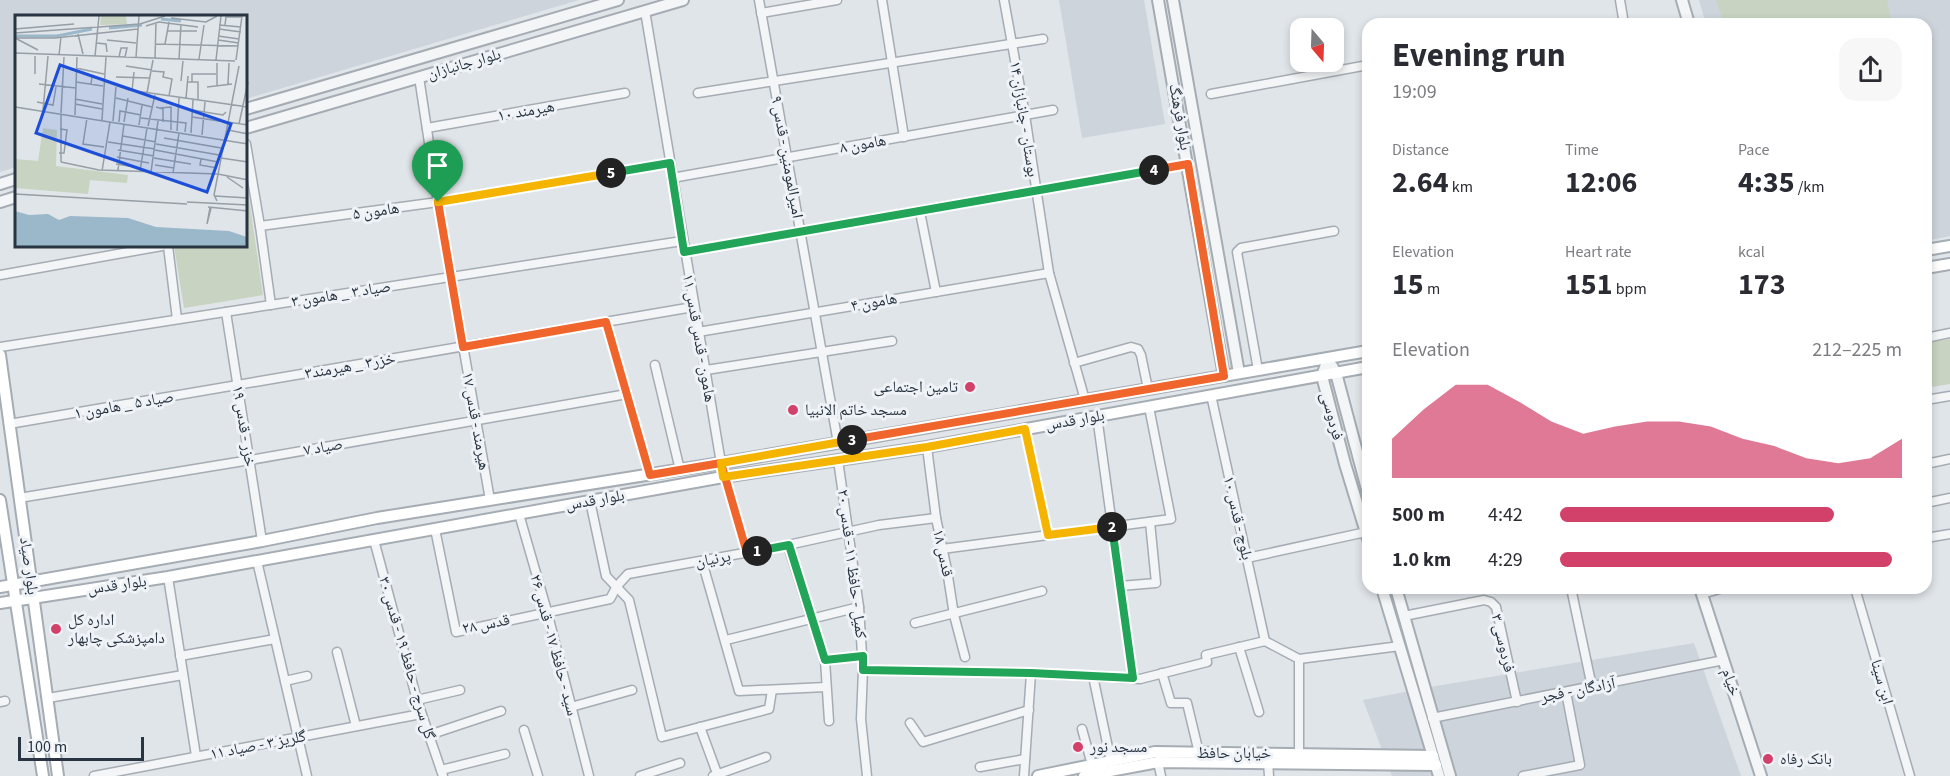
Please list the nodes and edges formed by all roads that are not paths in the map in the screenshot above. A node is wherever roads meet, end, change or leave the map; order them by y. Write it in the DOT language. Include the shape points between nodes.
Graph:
graph roads {
  1 [pos="618,0"];
  2 [pos="683,0"];
  3 [pos="759,0"];
  4 [pos="837,0"];
  5 [pos="882,0"];
  6 [pos="1004,0"];
  7 [pos="1158,0"];
  8 [pos="1173,0"];
  9 [pos="1621,0"];
  10 [pos="1682,0"];
  11 [pos="645,11"];
  12 [pos="761,13"];
  13 [pos="1623,18"];
  14 [pos="1687,18"];
  15 [pos="1043,39"];
  16 [pos="1012,44"];
  17 [pos="893,63"];
  18 [pos="1362,66"];
  19 [pos="419,77"];
  20 [pos="774,82"];
  21 [pos="308,90"];
  22 [pos="625,93"];
  23 [pos="698,93"];
  24 [pos="1211,94"];
  25 [pos="248,108"];
  26 [pos="313,108"];
  27 [pos="1053,110"];
  28 [pos="1025,115"];
  29 [pos="248,127"];
  30 [pos="427,128"];
  31 [pos="904,137"];
  32 [pos="248,156"];
  33 [pos="787,158"];
  34 [pos="670,163"];
  35 [pos="1188,164"];
  36 [pos="672,178"];
  37 [pos="15,179"];
  38 [pos="0,184"];
  39 [pos="1036,191"];
  40 [pos="15,197"];
  41 [pos="0,202"];
  42 [pos="438,202"];
  43 [pos="920,212"];
  44 [pos="260,226"];
  45 [pos="1334,231"];
  46 [pos="800,233"];
  47 [pos="682,241"];
  48 [pos="1950,246"];
  49 [pos="151,248"];
  50 [pos="168,248"];
  51 [pos="1932,249"];
  52 [pos="684,252"];
  53 [pos="1950,264"];
  54 [pos="1932,267"];
  55 [pos="1049,273"];
  56 [pos="0,275"];
  57 [pos="451,277"];
  58 [pos="936,292"];
  59 [pos="271,305"];
  60 [pos="693,307"];
  61 [pos="226,312"];
  62 [pos="815,312"];
  63 [pos="177,319"];
  64 [pos="606,322"];
  65 [pos="698,332"];
  66 [pos="1950,333"];
  67 [pos="1932,337"];
  68 [pos="892,341"];
  69 [pos="0,347"];
  70 [pos="463,347"];
  71 [pos="822,352"];
  72 [pos="1362,352"];
  73 [pos="0,355"];
  74 [pos="1328,358"];
  75 [pos="1074,363"];
  76 [pos="655,365"];
  77 [pos="1362,369"];
  78 [pos="706,370"];
  79 [pos="1258,370"];
  80 [pos="1239,373"];
  81 [pos="1336,373"];
  82 [pos="1224,376"];
  83 [pos="1322,376"];
  84 [pos="238,385"];
  85 [pos="1148,389"];
  86 [pos="627,394"];
  87 [pos="1211,396"];
  88 [pos="1950,396"];
  89 [pos="1932,399"];
  90 [pos="1085,400"];
  91 [pos="1149,407"];
  92 [pos="1097,416"];
  93 [pos="476,420"];
  94 [pos="9,424"];
  95 [pos="1025,429"];
  96 [pos="838,442"];
  97 [pos="927,447"];
  98 [pos="1950,459"];
  99 [pos="250,460"];
  100 [pos="838,460"];
  101 [pos="721,463"];
  102 [pos="1932,463"];
  103 [pos="1362,466"];
  104 [pos="680,470"];
  105 [pos="650,475"];
  106 [pos="723,477"];
  107 [pos="19,498"];
  108 [pos="1950,498"];
  109 [pos="0,500"];
  110 [pos="490,500"];
  111 [pos="590,501"];
  112 [pos="1932,502"];
  113 [pos="519,514"];
  114 [pos="936,518"];
  115 [pos="1362,520"];
  116 [pos="1150,522"];
  117 [pos="1112,527"];
  118 [pos="435,529"];
  119 [pos="849,532"];
  120 [pos="1950,534"];
  121 [pos="1048,535"];
  122 [pos="1362,537"];
  123 [pos="1932,537"];
  124 [pos="374,540"];
  125 [pos="262,541"];
  126 [pos="789,545"];
  127 [pos="942,549"];
  128 [pos="747,553"];
  129 [pos="1247,558"];
  130 [pos="256,561"];
  131 [pos="702,561"];
  132 [pos="168,577"];
  133 [pos="31,582"];
  134 [pos="13,585"];
  135 [pos="617,586"];
  136 [pos="1120,586"];
  137 [pos="0,587"];
  138 [pos="1042,591"];
  139 [pos="1384,594"];
  140 [pos="1398,594"];
  141 [pos="1572,594"];
  142 [pos="1702,594"];
  143 [pos="1857,594"];
  144 [pos="33,597"];
  145 [pos="16,600"];
  146 [pos="0,603"];
  147 [pos="859,607"];
  148 [pos="547,611"];
  149 [pos="954,615"];
  150 [pos="1404,616"];
  151 [pos="812,619"];
  152 [pos="915,623"];
  153 [pos="275,639"];
  154 [pos="726,640"];
  155 [pos="1265,641"];
  156 [pos="1400,646"];
  157 [pos="1239,647"];
  158 [pos="337,652"];
  159 [pos="180,656"];
  160 [pos="863,656"];
  161 [pos="965,657"];
  162 [pos="1299,659"];
  163 [pos="825,660"];
  164 [pos="1724,660"];
  165 [pos="863,670"];
  166 [pos="1031,673"];
  167 [pos="1162,673"];
  168 [pos="183,675"];
  169 [pos="307,676"];
  170 [pos="1092,676"];
  171 [pos="1133,678"];
  172 [pos="285,681"];
  173 [pos="826,687"];
  174 [pos="1592,687"];
  175 [pos="460,690"];
  176 [pos="632,690"];
  177 [pos="772,690"];
  178 [pos="1566,692"];
  179 [pos="48,698"];
  180 [pos="417,700"];
  181 [pos="1517,702"];
  182 [pos="571,707"];
  183 [pos="1029,710"];
  184 [pos="501,711"];
  185 [pos="1258,712"];
  186 [pos="421,714"];
  187 [pos="1432,718"];
  188 [pos="829,720"];
  189 [pos="910,723"];
  190 [pos="356,726"];
  191 [pos="700,727"];
  192 [pos="1082,729"];
  193 [pos="524,730"];
  194 [pos="429,735"];
  195 [pos="298,737"];
  196 [pos="1199,753"];
  197 [pos="1299,753"];
  198 [pos="505,754"];
  199 [pos="196,756"];
  200 [pos="766,757"];
  201 [pos="1026,759"];
  202 [pos="680,762"];
  203 [pos="1158,762"];
  204 [pos="1269,762"];
  205 [pos="1092,765"];
  206 [pos="980,766"];
  207 [pos="1436,766"];
  208 [pos="1116,769"];
  209 [pos="442,773"];
  210 [pos="657,773"];
  211 [pos="716,775"];
  212 [pos="44,776"];
  213 [pos="58,776"];
  214 [pos="94,776"];
  215 [pos="307,776"];
  216 [pos="538,776"];
  217 [pos="589,776"];
  218 [pos="640,776"];
  219 [pos="867,776"];
  220 [pos="1024,776"];
  221 [pos="1038,776"];
  222 [pos="1084,776"];
  223 [pos="1161,776"];
  224 [pos="1269,776"];
  225 [pos="1449,776"];
  226 [pos="1523,776"];
  227 [pos="1761,776"];
  228 [pos="1910,776"];
  1 -- 21 [label="street, بلوار جانبازان"];
  2 -- 11 [label="street, بلوار جانبازان"];
  3 -- 12 [label="street, امیرالمومنین - قدس ۹"];
  4 -- 12 [label="street"];
  5 -- 17 [label="street"];
  6 -- 16 [label="street, بوستان - جانبازان ۱۴"];
  7 -- 35 [label="street, بلوار فرهنگ"];
  8 -- 80 [label="street"];
  9 -- 13 [label="street"];
  10 -- 14 [label="street"];
  11 -- 19 [label="street, بلوار جانبازان"];
  11 -- 34 [label="street, هامون - قدس قدس ۱۱"];
  12 -- 20 [label="street, امیرالمومنین - قدس ۹"];
  15 -- 16 [label="street"];
  16 -- 17 [label="street"];
  16 -- 28 [label="street, بوستان - جانبازان ۱۴"];
  17 -- 20 [label="street"];
  17 -- 31 [label="street"];
  18 -- 24 [label="street"];
  19 -- 26 [label="street, بلوار جانبازان"];
  19 -- 30 [label="street, هیرمند - قدس ۱۷"];
  20 -- 23 [label="street"];
  20 -- 33 [label="street, امیرالمومنین - قدس ۹"];
  21 -- 25 [label="street, بلوار جانبازان"];
  21 -- 26 [label="street"];
  22 -- 30 [label="street, هیرمند ۱۰"];
  26 -- 29 [label="street, بلوار جانبازان"];
  27 -- 28 [label="street, هامون ۸"];
  28 -- 31 [label="street, هامون ۸"];
  28 -- 39 [label="street, بوستان - جانبازان ۱۴"];
  30 -- 42 [label="street, هیرمند - قدس ۱۷"];
  31 -- 33 [label="street, هامون ۸"];
  32 -- 44 [label="street"];
  33 -- 36 [label="street, هامون ۸"];
  33 -- 46 [label="street, امیرالمومنین - قدس ۹"];
  34 -- 36 [label="street, هامون - قدس قدس ۱۱"];
  34 -- 42 [label="street, هامون ۵"];
  35 -- 39 [label="street"];
  35 -- 82 [label="street, بلوار فرهنگ"];
  36 -- 47 [label="street, هامون - قدس قدس ۱۱"];
  37 -- 38 [label="street"];
  39 -- 43 [label="street"];
  39 -- 55 [label="street, بوستان - جانبازان ۱۴"];
  40 -- 41 [label="street"];
  42 -- 44 [label="street, هامون ۵"];
  42 -- 57 [label="street, هیرمند - قدس ۱۷"];
  43 -- 46 [label="street"];
  43 -- 58 [label="street"];
  44 -- 59 [label="street"];
  45 -- 79 [label="street" via="1241,248 1237,252"];
  46 -- 52 [label="street"];
  46 -- 62 [label="street, امیرالمومنین - قدس ۹"];
  47 -- 52 [label="street, هامون - قدس قدس ۱۱"];
  47 -- 57 [label="street, صیاد ۳ _ هامون ۳"];
  48 -- 51 [label="main road"];
  49 -- 56 [label="street"];
  50 -- 63 [label="street"];
  52 -- 60 [label="street, هامون - قدس قدس ۱۱"];
  53 -- 54 [label="main road"];
  55 -- 58 [label="street, هامون ۴"];
  55 -- 75 [label="street, بوستان - جانبازان ۱۴"];
  57 -- 59 [label="street, صیاد ۳ _ هامون ۳"];
  57 -- 70 [label="street, هیرمند - قدس ۱۷"];
  58 -- 62 [label="street, هامون ۴"];
  59 -- 61 [label="street, صیاد ۳ _ هامون ۳"];
  60 -- 64 [label="street"];
  60 -- 65 [label="street, هامون - قدس قدس ۱۱"];
  61 -- 63 [label="street, صیاد ۳ _ هامون ۳"];
  61 -- 84 [label="street, خزر - قدس ۱۹"];
  62 -- 65 [label="street, هامون ۴"];
  62 -- 71 [label="street, امیرالمومنین - قدس ۹"];
  63 -- 69 [label="street, صیاد ۳ _ هامون ۳"];
  64 -- 70 [label="street"];
  64 -- 86 [label="street"];
  65 -- 78 [label="street, هامون - قدس قدس ۱۱"];
  66 -- 67 [label="street"];
  68 -- 71 [label="street"];
  70 -- 84 [label="street, خزر۳ _ هیرمند۳"];
  70 -- 93 [label="street, هیرمند - قدس ۱۷"];
  71 -- 78 [label="street"];
  71 -- 96 [label="street, امیرالمومنین - قدس ۹"];
  72 -- 74 [label="main road, بلوار قدس"];
  73 -- 94 [label="main road, بلوار صیاد"];
  74 -- 79 [label="main road, بلوار قدس"];
  74 -- 81 [label="street, فردوسی"];
  74 -- 83 [label="street, فردوسی"];
  75 -- 85 [label="street" via="1131,347 1138,349"];
  75 -- 90 [label="street, بوستان - جانبازان ۱۴"];
  76 -- 104 [label="street"];
  77 -- 81 [label="main road, بلوار قدس"];
  78 -- 101 [label="street, هامون - قدس قدس ۱۱"];
  79 -- 80 [label="main road, بلوار قدس"];
  80 -- 82 [label="main road, بلوار قدس"];
  81 -- 83 [label="main road, بلوار قدس"];
  81 -- 103 [label="street, فردوسی"];
  82 -- 85 [label="main road, بلوار قدس"];
  83 -- 87 [label="main road, بلوار قدس"];
  83 -- 115 [label="street, فردوسی"];
  84 -- 94 [label="street, صیاد ۵ _ هامون ۱"];
  84 -- 99 [label="street, خزر - قدس ۱۹"];
  85 -- 90 [label="main road, بلوار قدس"];
  86 -- 93 [label="street, صیاد ۷"];
  86 -- 105 [label="street"];
  87 -- 91 [label="main road, بلوار قدس"];
  87 -- 129 [label="street, بلوچ - قدس ۱۰"];
  88 -- 89 [label="street"];
  90 -- 96 [label="main road, بلوار قدس"];
  91 -- 92 [label="main road, بلوار قدس"];
  91 -- 116 [label="street" via="1171,519"];
  92 -- 95 [label="main road, بلوار قدس"];
  92 -- 117 [label="street"];
  93 -- 99 [label="street, صیاد ۷"];
  93 -- 110 [label="street, هیرمند - قدس ۱۷"];
  94 -- 107 [label="main road, بلوار صیاد"];
  95 -- 97 [label="main road, بلوار قدس"];
  95 -- 121 [label="street"];
  96 -- 101 [label="main road, بلوار قدس"];
  97 -- 100 [label="main road, بلوار قدس"];
  97 -- 114 [label="street, قدس ۱۸"];
  98 -- 102 [label="street"];
  99 -- 107 [label="street, صیاد ۷"];
  99 -- 125 [label="street, خزر - قدس ۱۹"];
  100 -- 106 [label="main road, بلوار قدس"];
  100 -- 119 [label="street, کمیل - حافظ ۱۱ - قدس ۲۰"];
  101 -- 104 [label="main road, بلوار قدس"];
  101 -- 106 [label="street, هامون - قدس قدس ۱۱"];
  104 -- 105 [label="main road, بلوار قدس"];
  105 -- 110 [label="main road, بلوار قدس"];
  106 -- 111 [label="main road, بلوار قدس"];
  106 -- 128 [label="street, هامون - قدس قدس ۱۱"];
  107 -- 133 [label="main road, بلوار صیاد"];
  108 -- 112 [label="street"];
  109 -- 134 [label="main road, بلوار صیاد"];
  110 -- 125 [label="main road, بلوار قدس"];
  111 -- 113 [label="main road, بلوار قدس"];
  111 -- 135 [label="street" via="606,576"];
  113 -- 118 [label="main road, بلوار قدس"];
  113 -- 148 [label="street, سید - حافظ ۱۷ - قدس ۲۶"];
  114 -- 119 [label="street, پرنیان"];
  114 -- 127 [label="street, قدس ۱۸"];
  116 -- 117 [label="street"];
  116 -- 136 [label="street" via="1156,582"];
  117 -- 121 [label="street"];
  117 -- 136 [label="street"];
  118 -- 124 [label="main road, بلوار قدس"];
  118 -- 148 [label="street, قدس ۲۸" via="456,632"];
  119 -- 126 [label="street, پرنیان"];
  119 -- 147 [label="street, کمیل - حافظ ۱۱ - قدس ۲۰"];
  120 -- 123 [label="street"];
  121 -- 127 [label="street"];
  122 -- 129 [label="street"];
  124 -- 130 [label="main road, بلوار قدس"];
  124 -- 180 [label="street, گل سرج - حافظ ۱۹ - قدس ۳۰"];
  125 -- 133 [label="main road, بلوار قدس"];
  126 -- 128 [label="street, پرنیان"];
  126 -- 151 [label="street"];
  127 -- 149 [label="street, قدس ۱۸"];
  128 -- 131 [label="street, پرنیان"];
  129 -- 155 [label="street, بلوچ - قدس ۱۰"];
  130 -- 132 [label="main road, بلوار قدس"];
  130 -- 153 [label="street"];
  131 -- 135 [label="street, پرنیان" via="628,574"];
  131 -- 154 [label="street"];
  132 -- 144 [label="main road, بلوار قدس"];
  132 -- 159 [label="street"];
  133 -- 134 [label="main road, بلوار قدس"];
  133 -- 144 [label="main road, بلوار صیاد"];
  134 -- 137 [label="main road, بلوار قدس"];
  134 -- 145 [label="main road, بلوار صیاد"];
  135 -- 148 [label="street, پرنیان" via="610,599"];
  135 -- 191 [label="street" via="629,600 662,737"];
  136 -- 171 [label="street"];
  138 -- 149 [label="street"];
  139 -- 156 [label="street"];
  140 -- 150 [label="street"];
  141 -- 174 [label="street"];
  142 -- 164 [label="street, خیام"];
  143 -- 228 [label="street, ابن سینا"];
  144 -- 145 [label="main road, بلوار قدس"];
  144 -- 179 [label="main road, بلوار صیاد"];
  145 -- 146 [label="main road, بلوار قدس"];
  145 -- 212 [label="main road, بلوار صیاد"];
  147 -- 151 [label="street"];
  147 -- 160 [label="street, کمیل - حافظ ۱۱ - قدس ۲۰"];
  148 -- 182 [label="street, سید - حافظ ۱۷ - قدس ۲۶"];
  149 -- 152 [label="street"];
  149 -- 161 [label="street, قدس ۱۸"];
  150 -- 181 [label="street, فردوسی ۳" via="1484,600 1491,602 1496,608"];
  150 -- 187 [label="street"];
  151 -- 154 [label="street"];
  151 -- 163 [label="street"];
  153 -- 159 [label="street"];
  153 -- 172 [label="street"];
  154 -- 177 [label="street" via="740,691"];
  155 -- 157 [label="street"];
  155 -- 162 [label="street"];
  156 -- 162 [label="street"];
  156 -- 207 [label="street"];
  157 -- 167 [label="street" via="1206,655 1207,662"];
  157 -- 185 [label="street"];
  158 -- 190 [label="street"];
  159 -- 168 [label="street"];
  160 -- 163 [label="street"];
  160 -- 165 [label="street, کمیل - حافظ ۱۱ - قدس ۲۰"];
  162 -- 197 [label="street"];
  163 -- 173 [label="street"];
  164 -- 174 [label="street, آزادگان - فجر"];
  164 -- 227 [label="street, خیام"];
  165 -- 166 [label="street"];
  165 -- 219 [label="street, کمیل - حافظ ۱۱ - قدس ۲۰" via="861,720"];
  166 -- 170 [label="street"];
  166 -- 183 [label="street"];
  167 -- 171 [label="street"];
  167 -- 196 [label="street" via="1171,703 1187,703"];
  168 -- 179 [label="street"];
  168 -- 199 [label="street"];
  169 -- 172 [label="street"];
  170 -- 171 [label="street"];
  170 -- 208 [label="street"];
  172 -- 195 [label="street"];
  173 -- 177 [label="street"];
  173 -- 188 [label="street"];
  174 -- 178 [label="street, آزادگان - فجر"];
  175 -- 180 [label="street"];
  176 -- 182 [label="street"];
  177 -- 191 [label="street" via="769,709"];
  178 -- 181 [label="street, آزادگان - فجر"];
  178 -- 226 [label="street" via="1580,765"];
  179 -- 213 [label="main road, بلوار صیاد"];
  180 -- 186 [label="street, گل سرج - حافظ ۱۹ - قدس ۳۰"];
  181 -- 187 [label="street, آزادگان - فجر"];
  182 -- 217 [label="street, سید - حافظ ۱۷ - قدس ۲۶"];
  183 -- 189 [label="street" via="923,742"];
  183 -- 201 [label="street"];
  184 -- 194 [label="street"];
  186 -- 190 [label="street, گلریز ۳ - صیاد ۱۱"];
  186 -- 194 [label="street, گل سرج - حافظ ۱۹ - قدس ۳۰"];
  187 -- 225 [label="street"];
  190 -- 195 [label="street, گلریز ۳ - صیاد ۱۱"];
  191 -- 211 [label="street"];
  192 -- 205 [label="street"];
  193 -- 216 [label="street"];
  194 -- 209 [label="street, گل سرج - حافظ ۱۹ - قدس ۳۰"];
  195 -- 199 [label="street, گلریز ۳ - صیاد ۱۱"];
  195 -- 215 [label="street"];
  196 -- 197 [label="main road, خیابان حافظ"];
  196 -- 208 [label="main road, خیابان حافظ" via="1155,752"];
  197 -- 207 [label="main road, خیابان حافظ"];
  198 -- 209 [label="street"];
  199 -- 214 [label="street, گلریز ۳ - صیاد ۱۱"];
  200 -- 211 [label="street"];
  201 -- 206 [label="street"];
  201 -- 220 [label="street"];
  202 -- 210 [label="street"];
  203 -- 204 [label="main road, خیابان حافظ"];
  203 -- 208 [label="main road, خیابان حافظ"];
  203 -- 223 [label="street"];
  204 -- 207 [label="main road, خیابان حافظ"];
  204 -- 224 [label="street"];
  205 -- 208 [label="main road, خیابان حافظ"];
  205 -- 221 [label="main road, خیابان حافظ"];
  208 -- 222 [label="main road, خیابان حافظ"];
  210 -- 218 [label="street"];
}
